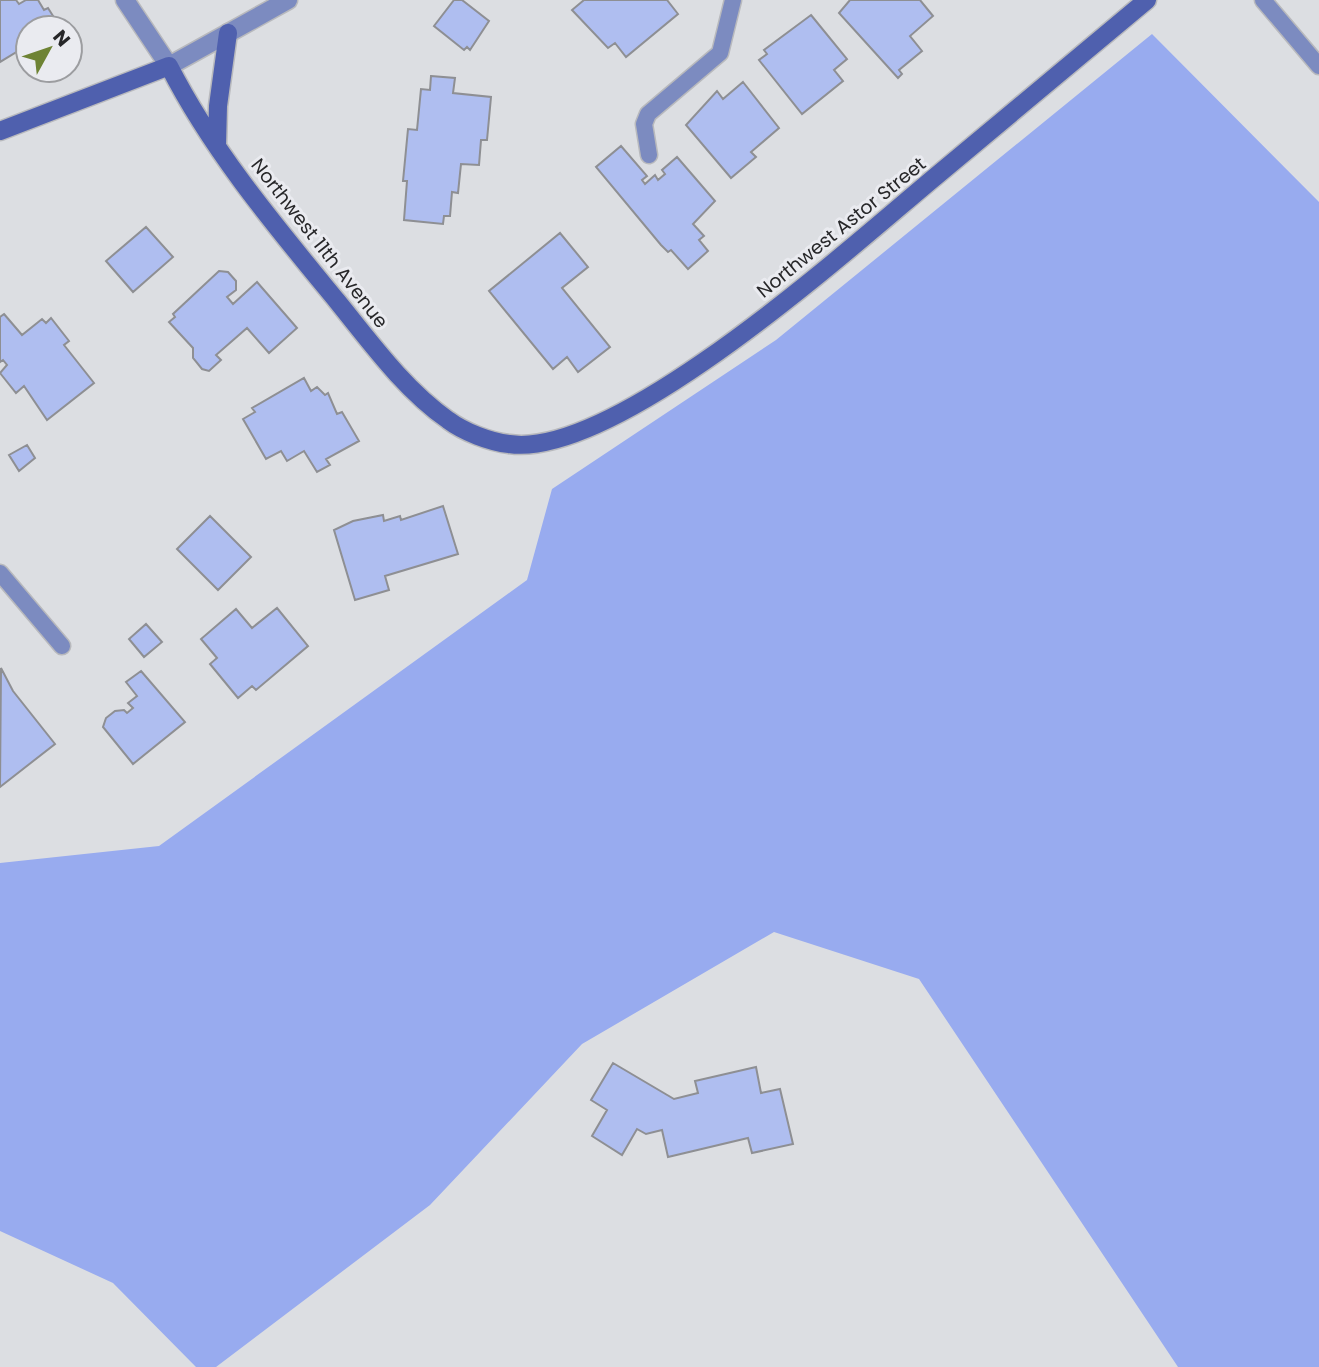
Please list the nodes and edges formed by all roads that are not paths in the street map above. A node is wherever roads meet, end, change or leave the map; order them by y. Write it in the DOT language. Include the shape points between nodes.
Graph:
graph roads {
  1 [pos="125,0"];
  2 [pos="288,0"];
  3 [pos="733,0"];
  4 [pos="1147,0"];
  5 [pos="1263,0"];
  6 [pos="228,33"];
  7 [pos="169,66"];
  8 [pos="1319,66"];
  9 [pos="0,131"];
  10 [pos="217,145"];
  11 [pos="649,155"];
  12 [pos="536,446"];
  13 [pos="0,573"];
  14 [pos="62,646"];
  1 -- 7 [label="street, Northwest 11th Avenue"];
  2 -- 6 [label="street"];
  3 -- 11 [label="lane" via="720,53 648,114 644,124"];
  4 -- 12 [label="street, Northwest Astor Street" via="786,301 618,415"];
  5 -- 8 [label="lane"];
  6 -- 7 [label="street"];
  6 -- 10 [label="street"];
  7 -- 9 [label="street"];
  7 -- 10 [label="street, Northwest 11th Avenue"];
  10 -- 12 [label="street, Northwest 11th Avenue" via="320,281 419,396 450,422 481,436"];
  13 -- 14 [label="lane"];
}
